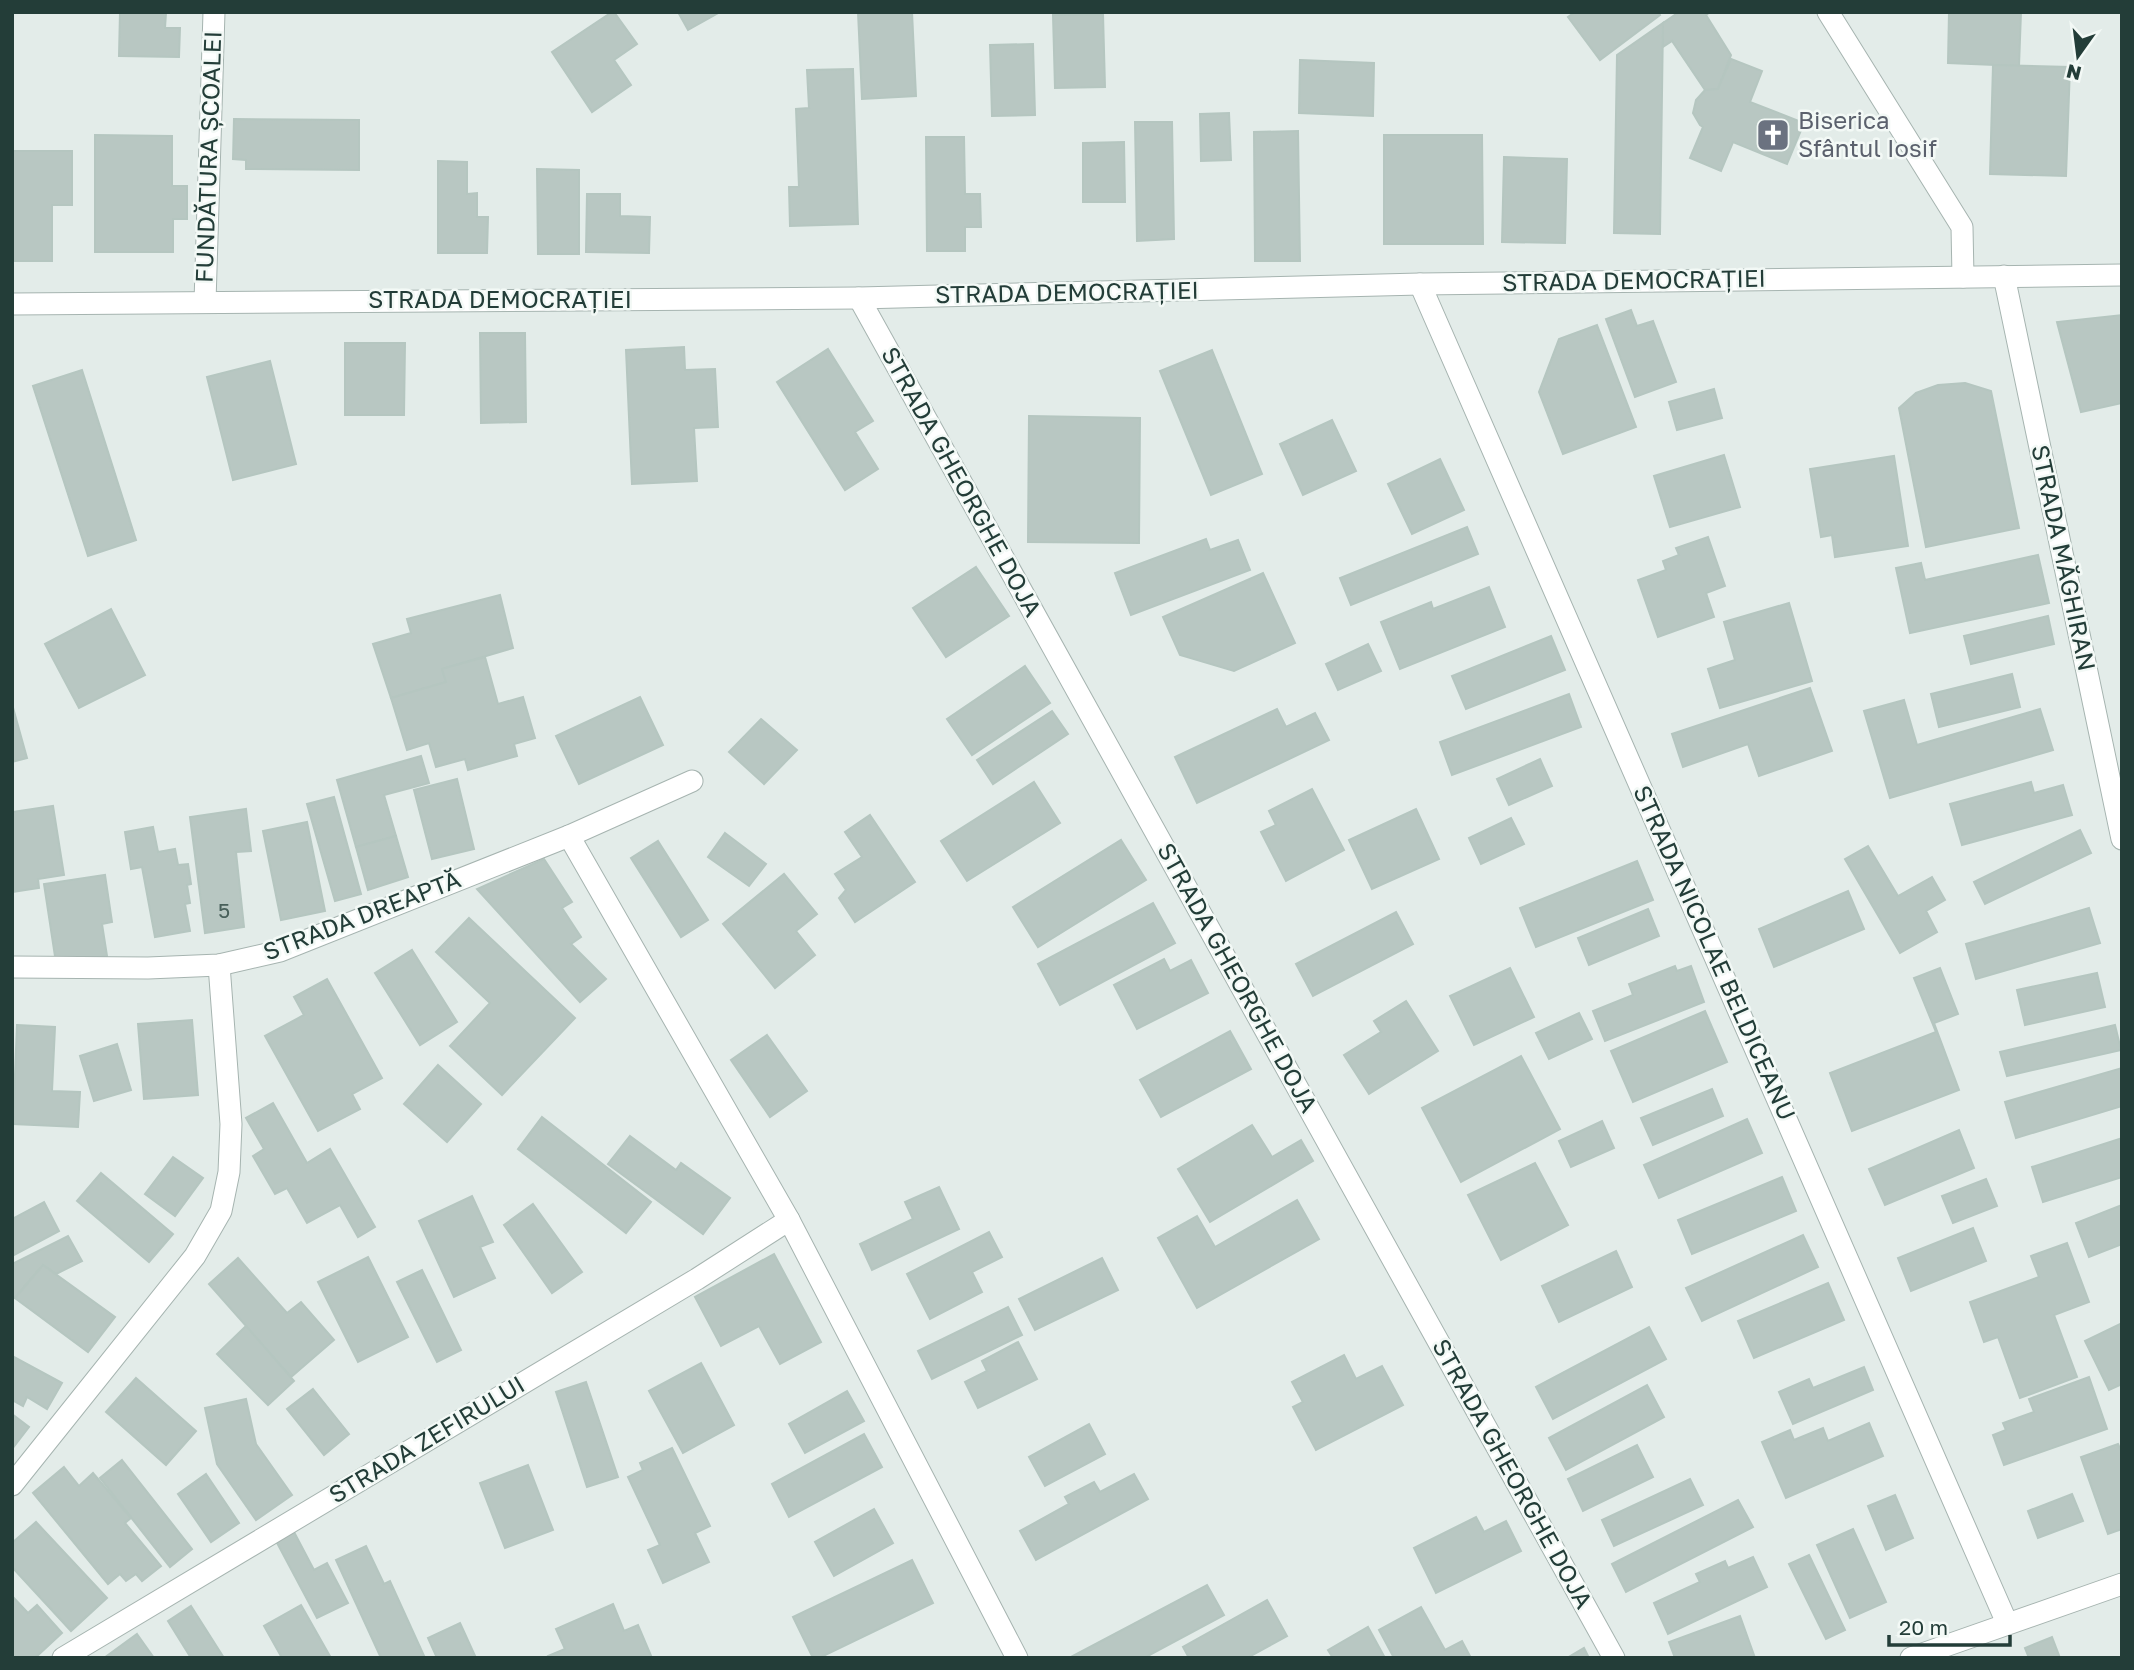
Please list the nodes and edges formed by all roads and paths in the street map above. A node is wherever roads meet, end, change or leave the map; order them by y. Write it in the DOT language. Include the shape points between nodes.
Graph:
graph roads {
  1 [pos="214,12"];
  2 [pos="1828,12"];
  3 [pos="2122,275"];
  4 [pos="2004,276"];
  5 [pos="1963,277"];
  6 [pos="1420,284"];
  7 [pos="859,298"];
  8 [pos="205,302"];
  9 [pos="12,304"];
  10 [pos="692,781"];
  11 [pos="569,836"];
  12 [pos="2122,839"];
  13 [pos="219,965"];
  14 [pos="12,967"];
  15 [pos="789,1220"];
  16 [pos="12,1485"];
  17 [pos="2122,1584"];
  18 [pos="2007,1623"];
  19 [pos="63,1658"];
  20 [pos="1017,1658"];
  21 [pos="1614,1658"];
  22 [pos="1911,1658"];
  1 -- 8 [label="street, FUNDĂTURA ȘCOALEI"];
  2 -- 5 [label="street" via="1962,227"];
  3 -- 4 [label="street, STRADA DEMOCRAȚIEI"];
  4 -- 5 [label="street, STRADA DEMOCRAȚIEI"];
  4 -- 12 [label="street, STRADA MĂGHIRAN"];
  5 -- 6 [label="street, STRADA DEMOCRAȚIEI"];
  6 -- 7 [label="street, STRADA DEMOCRAȚIEI"];
  6 -- 18 [label="street, STRADA NICOLAE BELDICEANU"];
  7 -- 8 [label="street, STRADA DEMOCRAȚIEI"];
  7 -- 21 [label="street, STRADA GHEORGHE DOJA"];
  8 -- 9 [label="street, STRADA DEMOCRAȚIEI"];
  10 -- 11 [label="street, STRADA DREAPTĂ"];
  11 -- 13 [label="street, STRADA DREAPTĂ" via="280,951"];
  11 -- 15 [label="street"];
  13 -- 14 [label="street, STRADA DREAPTĂ"];
  13 -- 16 [label="street" via="231,1124 221,1211 195,1256"];
  15 -- 19 [label="street, STRADA ZEFIRULUI"];
  15 -- 20 [label="street"];
  17 -- 18 [label="street"];
  18 -- 22 [label="street"];
}
